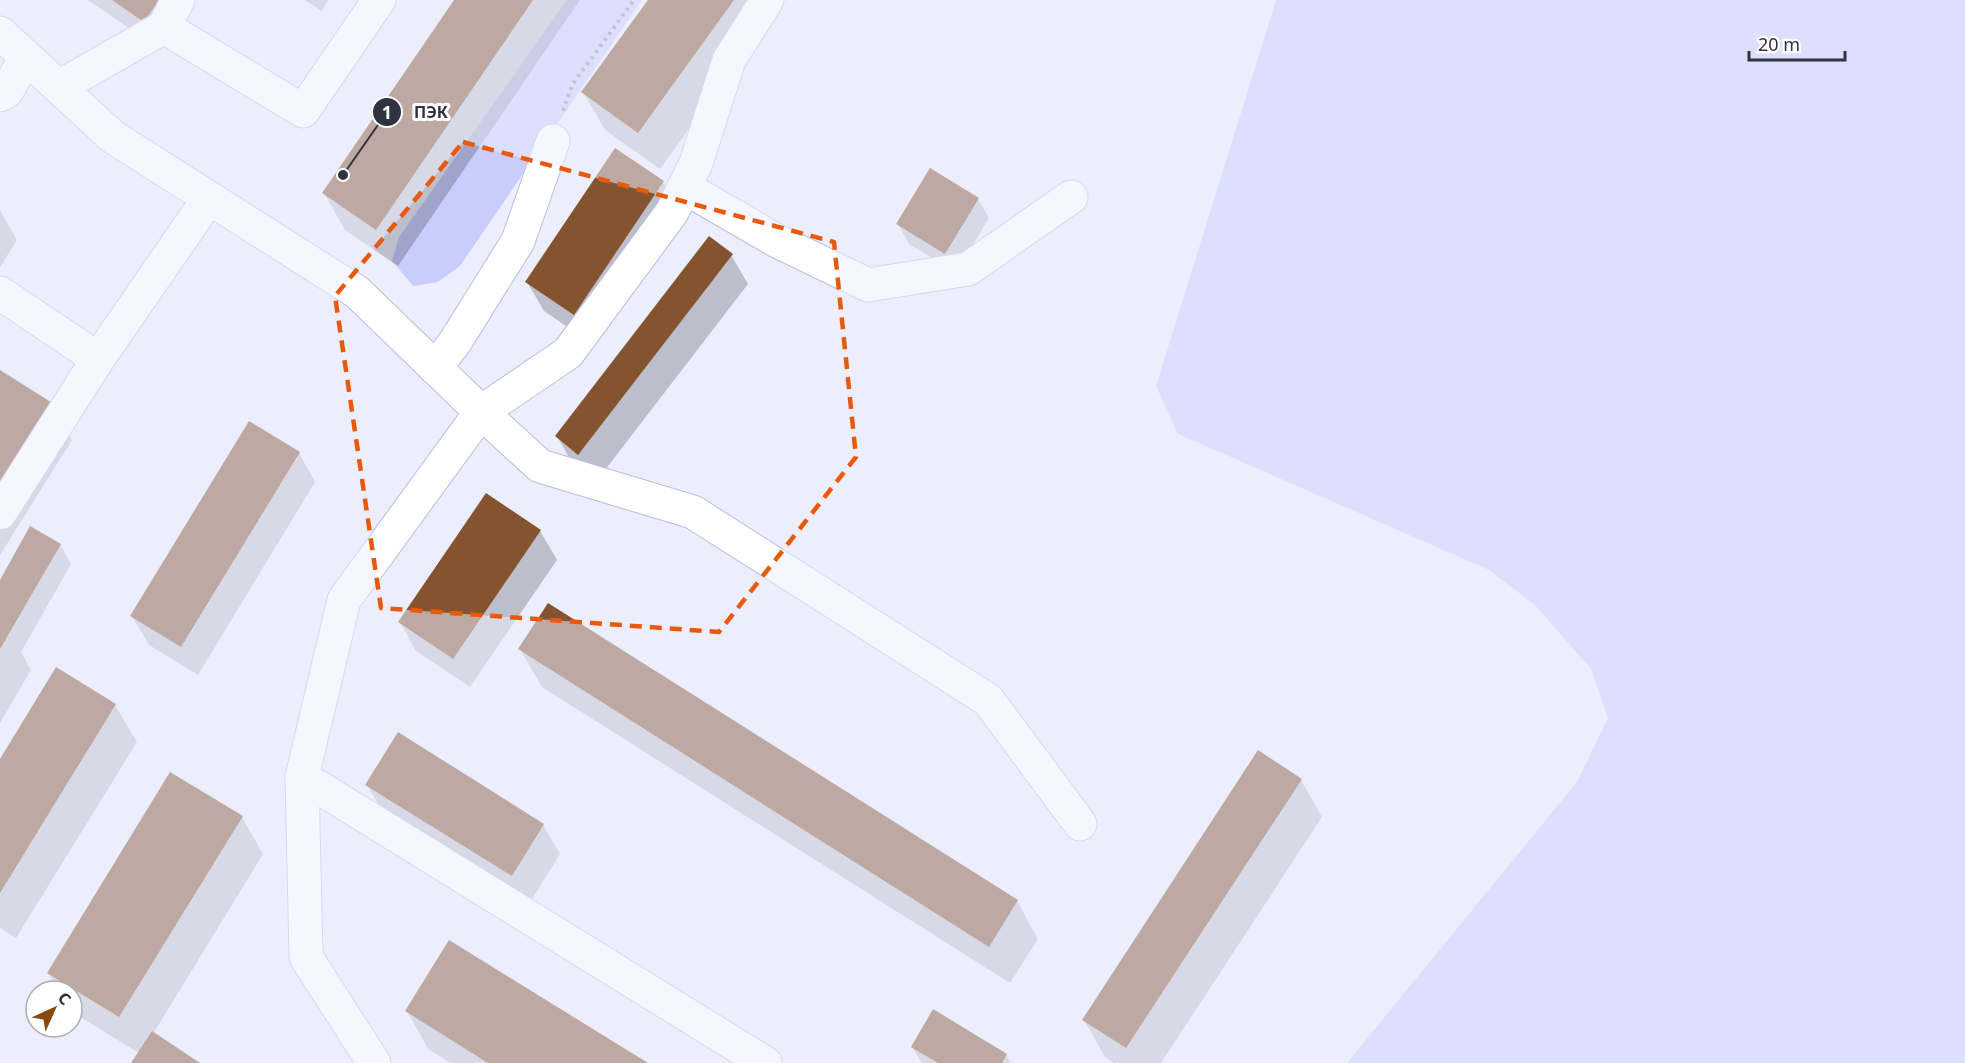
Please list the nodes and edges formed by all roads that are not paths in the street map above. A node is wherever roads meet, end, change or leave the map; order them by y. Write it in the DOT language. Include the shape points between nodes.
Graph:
graph roads {
  1 [pos="379,0"];
  2 [pos="767,0"];
  3 [pos="171,14"];
  4 [pos="0,33"];
  5 [pos="26,57"];
  6 [pos="59,87"];
  7 [pos="0,95"];
  8 [pos="553,141"];
  9 [pos="684,187"];
  10 [pos="1071,197"];
  11 [pos="209,198"];
  12 [pos="0,292"];
  13 [pos="98,359"];
  14 [pos="435,368"];
  15 [pos="481,412"];
  16 [pos="0,513"];
  17 [pos="302,777"];
  18 [pos="1080,824"];
  19 [pos="374,1063"];
  20 [pos="765,1063"];
  1 -- 3 [label="lane" via="303,111"];
  2 -- 9 [label="lane" via="729,60 696,163"];
  3 -- 6 [label="lane"];
  4 -- 5 [label="lane"];
  5 -- 6 [label="lane"];
  5 -- 7 [label="lane" via="7,91"];
  6 -- 11 [label="lane" via="113,137"];
  8 -- 14 [label="lane" via="518,241"];
  9 -- 10 [label="lane" via="777,241 868,285 969,268"];
  9 -- 15 [label="lane" via="672,212 568,353"];
  11 -- 13 [label="lane"];
  11 -- 14 [label="lane" via="357,292"];
  12 -- 13 [label="lane"];
  13 -- 16 [label="lane"];
  14 -- 15 [label="lane"];
  15 -- 17 [label="lane" via="344,600"];
  15 -- 18 [label="lane" via="540,466 693,512 988,700"];
  17 -- 19 [label="lane" via="306,957"];
  17 -- 20 [label="lane"];
}
